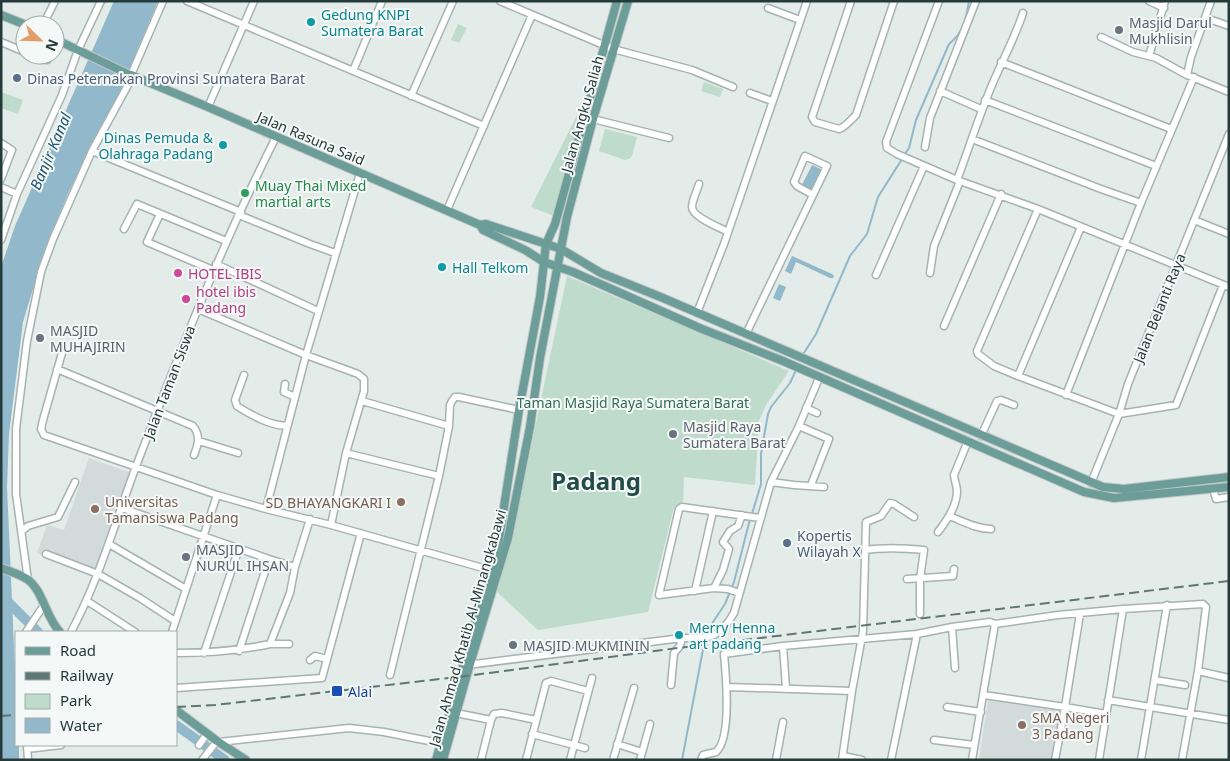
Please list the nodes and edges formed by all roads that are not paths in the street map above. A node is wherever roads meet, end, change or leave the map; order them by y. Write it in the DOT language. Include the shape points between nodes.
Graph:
graph roads {
  1 [pos="55,1"];
  2 [pos="102,1"];
  3 [pos="164,1"];
  4 [pos="187,1"];
  5 [pos="254,1"];
  6 [pos="382,1"];
  7 [pos="453,1"];
  8 [pos="500,1"];
  9 [pos="617,1"];
  10 [pos="628,1"];
  11 [pos="807,1"];
  12 [pos="851,1"];
  13 [pos="894,1"];
  14 [pos="939,1"];
  15 [pos="976,1"];
  16 [pos="1149,1"];
  17 [pos="1211,1"];
  18 [pos="1165,4"];
  19 [pos="768,8"];
  20 [pos="1023,13"];
  21 [pos="1,15"];
  22 [pos="48,15"];
  23 [pos="532,15"];
  24 [pos="1206,18"];
  25 [pos="800,20"];
  26 [pos="15,21"];
  27 [pos="244,25"];
  28 [pos="1229,26"];
  29 [pos="1101,37"];
  30 [pos="1,42"];
  31 [pos="604,45"];
  32 [pos="65,47"];
  33 [pos="15,48"];
  34 [pos="613,49"];
  35 [pos="79,51"];
  36 [pos="1149,56"];
  37 [pos="1001,62"];
  38 [pos="353,72"];
  39 [pos="131,76"];
  40 [pos="1190,76"];
  41 [pos="128,84"];
  42 [pos="733,87"];
  43 [pos="940,91"];
  44 [pos="1229,92"];
  45 [pos="750,93"];
  46 [pos="411,96"];
  47 [pos="985,100"];
  48 [pos="772,101"];
  49 [pos="208,107"];
  50 [pos="982,109"];
  51 [pos="593,118"];
  52 [pos="484,126"];
  53 [pos="1171,129"];
  54 [pos="1229,134"];
  55 [pos="276,137"];
  56 [pos="669,138"];
  57 [pos="972,138"];
  58 [pos="1,144"];
  59 [pos="925,147"];
  60 [pos="92,150"];
  61 [pos="924,166"];
  62 [pos="1156,166"];
  63 [pos="360,173"];
  64 [pos="1,179"];
  65 [pos="959,180"];
  66 [pos="699,184"];
  67 [pos="1,187"];
  68 [pos="18,194"];
  69 [pos="1001,194"];
  70 [pos="813,195"];
  71 [pos="1141,203"];
  72 [pos="1038,209"];
  73 [pos="447,210"];
  74 [pos="160,214"];
  75 [pos="240,214"];
  76 [pos="1194,220"];
  77 [pos="480,225"];
  78 [pos="1081,227"];
  79 [pos="124,229"];
  80 [pos="728,232"];
  81 [pos="1229,234"];
  82 [pos="1,240"];
  83 [pos="226,242"];
  84 [pos="546,244"];
  85 [pos="1125,245"];
  86 [pos="561,250"];
  87 [pos="335,253"];
  88 [pos="544,262"];
  89 [pos="1176,266"];
  90 [pos="214,267"];
  91 [pos="558,268"];
  92 [pos="930,273"];
  93 [pos="876,275"];
  94 [pos="1226,286"];
  95 [pos="198,309"];
  96 [pos="318,311"];
  97 [pos="697,313"];
  98 [pos="944,326"];
  99 [pos="746,334"];
  100 [pos="62,353"];
  101 [pos="306,355"];
  102 [pos="56,370"];
  103 [pos="244,375"];
  104 [pos="1018,376"];
  105 [pos="819,378"];
  106 [pos="285,384"];
  107 [pos="1066,395"];
  108 [pos="296,397"];
  109 [pos="362,401"];
  110 [pos="1014,405"];
  111 [pos="806,408"];
  112 [pos="158,410"];
  113 [pos="519,410"];
  114 [pos="817,413"];
  115 [pos="1119,414"];
  116 [pos="954,424"];
  117 [pos="288,425"];
  118 [pos="449,426"];
  119 [pos="799,426"];
  120 [pos="950,434"];
  121 [pos="981,436"];
  122 [pos="199,441"];
  123 [pos="968,441"];
  124 [pos="238,453"];
  125 [pos="346,454"];
  126 [pos="194,455"];
  127 [pos="136,467"];
  128 [pos="439,476"];
  129 [pos="1229,477"];
  130 [pos="75,482"];
  131 [pos="771,482"];
  132 [pos="1091,483"];
  133 [pos="811,485"];
  134 [pos="824,487"];
  135 [pos="1229,488"];
  136 [pos="1213,489"];
  137 [pos="217,495"];
  138 [pos="506,495"];
  139 [pos="516,497"];
  140 [pos="1229,497"];
  141 [pos="122,508"];
  142 [pos="266,509"];
  143 [pos="713,511"];
  144 [pos="751,516"];
  145 [pos="950,516"];
  146 [pos="914,517"];
  147 [pos="310,519"];
  148 [pos="331,524"];
  149 [pos="991,529"];
  150 [pos="22,531"];
  151 [pos="938,532"];
  152 [pos="361,533"];
  153 [pos="203,536"];
  154 [pos="109,544"];
  155 [pos="239,548"];
  156 [pos="420,550"];
  157 [pos="865,550"];
  158 [pos="46,554"];
  159 [pos="270,560"];
  160 [pos="296,567"];
  161 [pos="1,568"];
  162 [pos="954,569"];
  163 [pos="490,570"];
  164 [pos="98,574"];
  165 [pos="907,579"];
  166 [pos="920,579"];
  167 [pos="28,580"];
  168 [pos="714,588"];
  169 [pos="186,589"];
  170 [pos="695,591"];
  171 [pos="734,591"];
  172 [pos="88,601"];
  173 [pos="44,605"];
  174 [pos="1167,606"];
  175 [pos="1123,609"];
  176 [pos="920,614"];
  177 [pos="1080,614"];
  178 [pos="175,621"];
  179 [pos="995,624"];
  180 [pos="952,626"];
  181 [pos="27,631"];
  182 [pos="59,631"];
  183 [pos="72,631"];
  184 [pos="133,631"];
  185 [pos="172,631"];
  186 [pos="917,634"];
  187 [pos="682,638"];
  188 [pos="862,639"];
  189 [pos="270,644"];
  190 [pos="285,646"];
  191 [pos="783,646"];
  192 [pos="239,651"];
  193 [pos="178,653"];
  194 [pos="204,653"];
  195 [pos="327,659"];
  196 [pos="310,660"];
  197 [pos="466,665"];
  198 [pos="955,668"];
  199 [pos="1198,671"];
  200 [pos="390,675"];
  201 [pos="592,678"];
  202 [pos="1229,678"];
  203 [pos="1155,680"];
  204 [pos="670,684"];
  205 [pos="1185,685"];
  206 [pos="727,687"];
  207 [pos="178,688"];
  208 [pos="634,688"];
  209 [pos="786,688"];
  210 [pos="588,691"];
  211 [pos="852,691"];
  212 [pos="984,695"];
  213 [pos="1108,700"];
  214 [pos="947,707"];
  215 [pos="1065,707"];
  216 [pos="1150,707"];
  217 [pos="178,712"];
  218 [pos="981,712"];
  219 [pos="456,713"];
  220 [pos="1191,713"];
  221 [pos="1106,714"];
  222 [pos="491,720"];
  223 [pos="536,720"];
  224 [pos="1229,720"];
  225 [pos="783,722"];
  226 [pos="650,724"];
  227 [pos="532,734"];
  228 [pos="205,736"];
  229 [pos="934,740"];
  230 [pos="217,743"];
  231 [pos="199,744"];
  232 [pos="444,744"];
  233 [pos="617,744"];
  234 [pos="574,745"];
  235 [pos="974,745"];
  236 [pos="44,746"];
  237 [pos="27,747"];
  238 [pos="585,748"];
  239 [pos="642,752"];
  240 [pos="843,758"];
  241 [pos="701,759"];
  242 [pos="28,760"];
  243 [pos="202,760"];
  244 [pos="246,760"];
  245 [pos="436,760"];
  246 [pos="443,760"];
  247 [pos="481,760"];
  248 [pos="526,760"];
  249 [pos="570,760"];
  250 [pos="613,760"];
  251 [pos="640,760"];
  252 [pos="776,760"];
  253 [pos="862,760"];
  254 [pos="891,760"];
  255 [pos="972,760"];
  256 [pos="1055,760"];
  257 [pos="1099,760"];
  258 [pos="1141,760"];
  259 [pos="1182,760"];
  1 -- 22 [label="street"];
  2 -- 35 [label="street"];
  3 -- 39 [label="street"];
  4 -- 27 [label="street"];
  5 -- 27 [label="street"];
  6 -- 38 [label="street"];
  7 -- 46 [label="street"];
  8 -- 23 [label="street"];
  9 -- 31 [label="main road, Jalan Angku Saliah"];
  10 -- 34 [label="main road, Jalan Angku Saliah"];
  11 -- 25 [label="street"];
  12 -- 13 [label="street" via="812,117 814,122 839,129 856,115"];
  14 -- 61 [label="street" via="886,142 887,148"];
  15 -- 43 [label="street"];
  16 -- 18 [label="street"];
  17 -- 24 [label="street"];
  18 -- 36 [label="street"];
  19 -- 25 [label="street"];
  20 -- 37 [label="street"];
  21 -- 26 [label="main road"];
  23 -- 31 [label="street"];
  23 -- 52 [label="street"];
  24 -- 28 [label="street"];
  24 -- 40 [label="street" via="1191,57"];
  25 -- 48 [label="street"];
  27 -- 38 [label="street"];
  27 -- 49 [label="street"];
  29 -- 36 [label="street"];
  30 -- 33 [label="street"];
  31 -- 34 [label="street"];
  31 -- 84 [label="main road, Jalan Angku Saliah"];
  32 -- 35 [label="main road, Jalan Rasuna Said"];
  34 -- 42 [label="street" via="692,70"];
  34 -- 51 [label="main road, Jalan Angku Saliah"];
  35 -- 39 [label="main road, Jalan Rasuna Said"];
  35 -- 68 [label="street"];
  36 -- 40 [label="street"];
  37 -- 47 [label="street"];
  37 -- 53 [label="street"];
  38 -- 46 [label="street"];
  39 -- 49 [label="main road, Jalan Rasuna Said"];
  40 -- 44 [label="street"];
  40 -- 53 [label="street"];
  41 -- 60 [label="street"];
  43 -- 50 [label="street"];
  43 -- 59 [label="street" via="930,118"];
  45 -- 48 [label="street"];
  46 -- 52 [label="street"];
  47 -- 50 [label="street"];
  47 -- 62 [label="street"];
  48 -- 80 [label="street"];
  49 -- 55 [label="main road, Jalan Rasuna Said"];
  50 -- 57 [label="street"];
  51 -- 56 [label="street"];
  51 -- 86 [label="main road, Jalan Angku Saliah"];
  52 -- 73 [label="street"];
  53 -- 62 [label="street"];
  54 -- 76 [label="street, Jalan Belanti Raya"];
  55 -- 63 [label="main road, Jalan Rasuna Said"];
  55 -- 75 [label="street, Jalan Taman Siswa"];
  57 -- 65 [label="street"];
  57 -- 71 [label="street"];
  58 -- 64 [label="street" via="12,150"];
  60 -- 75 [label="street"];
  60 -- 150 [label="street" via="44,261 27,341 16,429 16,494"];
  61 -- 65 [label="street"];
  61 -- 93 [label="street"];
  62 -- 71 [label="street"];
  63 -- 73 [label="main road, Jalan Rasuna Said"];
  63 -- 87 [label="street"];
  65 -- 69 [label="street"];
  65 -- 92 [label="street" via="934,246"];
  66 -- 80 [label="street" via="692,205 694,213"];
  67 -- 68 [label="street"];
  68 -- 82 [label="street"];
  69 -- 72 [label="street"];
  69 -- 98 [label="street"];
  70 -- 70 [label="street" via="827,166 805,156 794,182"];
  70 -- 99 [label="street"];
  71 -- 85 [label="street"];
  72 -- 78 [label="street"];
  72 -- 104 [label="street" via="977,351 984,360"];
  73 -- 77 [label="main road, Jalan Rasuna Said"];
  74 -- 79 [label="street" via="136,204"];
  74 -- 83 [label="street"];
  74 -- 90 [label="street" via="147,242"];
  75 -- 83 [label="street, Jalan Taman Siswa"];
  75 -- 87 [label="street"];
  76 -- 81 [label="street"];
  76 -- 89 [label="street, Jalan Belanti Raya"];
  77 -- 84 [label="main road" via="486,224"];
  77 -- 88 [label="main road" via="483,230"];
  78 -- 85 [label="street"];
  78 -- 104 [label="street"];
  80 -- 97 [label="street"];
  83 -- 90 [label="street, Jalan Taman Siswa"];
  84 -- 86 [label="main road"];
  84 -- 88 [label="main road, Jalan Ahmad Khatib Al-Minangkabawi"];
  85 -- 89 [label="street"];
  85 -- 107 [label="street"];
  86 -- 91 [label="main road, Jalan Ahmad Khatib Al-Minangkabawi"];
  86 -- 97 [label="main road" via="601,273"];
  87 -- 96 [label="street"];
  88 -- 91 [label="main road"];
  88 -- 113 [label="main road, Jalan Ahmad Khatib Al-Minangkabawi"];
  89 -- 94 [label="street"];
  89 -- 115 [label="street, Jalan Belanti Raya"];
  90 -- 95 [label="street, Jalan Taman Siswa"];
  90 -- 96 [label="street"];
  91 -- 105 [label="main road"];
  91 -- 139 [label="main road, Jalan Ahmad Khatib Al-Minangkabawi"];
  94 -- 115 [label="street" via="1176,405"];
  95 -- 101 [label="street"];
  95 -- 112 [label="street, Jalan Taman Siswa"];
  96 -- 101 [label="street"];
  97 -- 99 [label="main road"];
  99 -- 116 [label="main road"];
  100 -- 102 [label="street"];
  101 -- 108 [label="street"];
  101 -- 109 [label="street" via="358,374 365,384"];
  102 -- 112 [label="street"];
  102 -- 127 [label="street" via="42,434"];
  103 -- 117 [label="street" via="235,400 237,406 274,424"];
  104 -- 107 [label="street"];
  105 -- 111 [label="street"];
  105 -- 120 [label="main road"];
  106 -- 108 [label="street" via="284,392"];
  107 -- 115 [label="street"];
  108 -- 117 [label="street"];
  109 -- 118 [label="street"];
  109 -- 125 [label="street"];
  110 -- 121 [label="street" via="997,401"];
  111 -- 114 [label="street"];
  111 -- 119 [label="street"];
  112 -- 122 [label="street" via="195,427"];
  112 -- 127 [label="street, Jalan Taman Siswa"];
  113 -- 118 [label="street" via="455,397 450,405"];
  113 -- 138 [label="main road, Jalan Ahmad Khatib Al-Minangkabawi"];
  115 -- 132 [label="street, Jalan Belanti Raya"];
  116 -- 120 [label="main road"];
  116 -- 121 [label="main road"];
  117 -- 142 [label="street"];
  118 -- 128 [label="street"];
  119 -- 131 [label="street"];
  119 -- 133 [label="street" via="829,440"];
  120 -- 123 [label="main road"];
  121 -- 132 [label="main road"];
  122 -- 124 [label="street"];
  122 -- 126 [label="street"];
  123 -- 136 [label="main road" via="1100,496 1114,498"];
  123 -- 145 [label="street" via="954,474 958,488"];
  125 -- 128 [label="street"];
  125 -- 148 [label="street"];
  127 -- 137 [label="street"];
  127 -- 141 [label="street, Jalan Taman Siswa"];
  128 -- 156 [label="street"];
  129 -- 132 [label="main road" via="1124,489"];
  130 -- 150 [label="street" via="58,517"];
  131 -- 133 [label="street"];
  131 -- 144 [label="street"];
  133 -- 134 [label="street"];
  135 -- 136 [label="main road"];
  136 -- 140 [label="street" via="1216,499"];
  137 -- 142 [label="street"];
  137 -- 153 [label="street"];
  138 -- 139 [label="main road"];
  138 -- 163 [label="main road, Jalan Ahmad Khatib Al-Minangkabawi"];
  139 -- 197 [label="main road, Jalan Ahmad Khatib Al-Minangkabawi" via="508,538"];
  141 -- 153 [label="street"];
  141 -- 154 [label="street, Jalan Taman Siswa"];
  142 -- 147 [label="street"];
  143 -- 144 [label="street"];
  143 -- 170 [label="street"];
  143 -- 170 [label="street" via="679,509 658,595"];
  144 -- 168 [label="street" via="730,531 723,542 729,549"];
  144 -- 171 [label="street"];
  145 -- 149 [label="street" via="966,524"];
  145 -- 151 [label="street"];
  146 -- 157 [label="street" via="894,504 888,504 881,516 866,522"];
  147 -- 148 [label="street"];
  147 -- 160 [label="street"];
  148 -- 152 [label="street"];
  150 -- 167 [label="street"];
  152 -- 156 [label="street"];
  152 -- 195 [label="street"];
  153 -- 155 [label="street"];
  153 -- 169 [label="street"];
  154 -- 164 [label="street, Jalan Taman Siswa"];
  154 -- 169 [label="street"];
  155 -- 159 [label="street"];
  155 -- 194 [label="street"];
  156 -- 163 [label="street"];
  156 -- 200 [label="street"];
  157 -- 166 [label="street" via="924,550"];
  157 -- 188 [label="street"];
  158 -- 164 [label="street"];
  159 -- 160 [label="street"];
  159 -- 192 [label="street"];
  160 -- 189 [label="street"];
  161 -- 167 [label="main road"];
  162 -- 166 [label="street" via="953,576"];
  163 -- 197 [label="main road, Jalan Ahmad Khatib Al-Minangkabawi"];
  164 -- 172 [label="street, Jalan Taman Siswa"];
  164 -- 178 [label="street"];
  165 -- 166 [label="street"];
  166 -- 176 [label="street"];
  167 -- 173 [label="main road"];
  168 -- 170 [label="street"];
  168 -- 171 [label="street"];
  169 -- 178 [label="street"];
  171 -- 187 [label="street" via="734,613 722,631 709,637"];
  172 -- 183 [label="street, Jalan Taman Siswa"];
  172 -- 184 [label="street"];
  173 -- 181 [label="street"];
  173 -- 182 [label="main road"];
  174 -- 175 [label="street"];
  174 -- 199 [label="street" via="1203,604 1206,607"];
  174 -- 203 [label="street"];
  175 -- 177 [label="street"];
  175 -- 213 [label="street"];
  177 -- 179 [label="street" via="1058,614"];
  177 -- 215 [label="street"];
  178 -- 185 [label="street"];
  179 -- 180 [label="street"];
  179 -- 212 [label="street"];
  180 -- 186 [label="street"];
  180 -- 198 [label="street"];
  186 -- 188 [label="street"];
  186 -- 254 [label="street"];
  187 -- 197 [label="street"];
  187 -- 204 [label="street" via="674,653"];
  188 -- 191 [label="street"];
  188 -- 211 [label="street"];
  189 -- 190 [label="street"];
  189 -- 192 [label="street"];
  191 -- 206 [label="street" via="724,654"];
  191 -- 209 [label="street"];
  192 -- 194 [label="street"];
  193 -- 194 [label="street"];
  195 -- 196 [label="street" via="315,656"];
  195 -- 207 [label="street" via="324,676 319,679"];
  197 -- 219 [label="main road, Jalan Ahmad Khatib Al-Minangkabawi"];
  197 -- 232 [label="main road, Jalan Ahmad Khatib Al-Minangkabawi"];
  199 -- 202 [label="street"];
  199 -- 220 [label="street"];
  201 -- 210 [label="street"];
  203 -- 205 [label="street"];
  203 -- 216 [label="street"];
  206 -- 209 [label="street"];
  206 -- 241 [label="street" via="721,744 716,752 707,753"];
  208 -- 233 [label="street"];
  209 -- 211 [label="street"];
  210 -- 223 [label="street" via="548,682"];
  210 -- 234 [label="street"];
  211 -- 240 [label="street"];
  212 -- 215 [label="street"];
  212 -- 218 [label="street"];
  213 -- 216 [label="street"];
  213 -- 221 [label="street"];
  214 -- 218 [label="street"];
  215 -- 221 [label="street"];
  215 -- 256 [label="street"];
  216 -- 220 [label="street"];
  216 -- 258 [label="street"];
  217 -- 228 [label="main road"];
  218 -- 235 [label="street"];
  219 -- 222 [label="street"];
  219 -- 232 [label="main road, Jalan Ahmad Khatib Al-Minangkabawi"];
  220 -- 224 [label="street"];
  220 -- 259 [label="street"];
  221 -- 257 [label="street"];
  222 -- 223 [label="street" via="494,714 502,713"];
  222 -- 247 [label="street"];
  223 -- 227 [label="street"];
  225 -- 252 [label="street"];
  226 -- 239 [label="street"];
  227 -- 234 [label="street"];
  227 -- 248 [label="street"];
  228 -- 230 [label="main road"];
  228 -- 231 [label="street"];
  229 -- 235 [label="street"];
  230 -- 232 [label="street" via="349,728"];
  230 -- 243 [label="street"];
  230 -- 244 [label="main road"];
  232 -- 245 [label="main road, Jalan Ahmad Khatib Al-Minangkabawi"];
  232 -- 246 [label="main road, Jalan Ahmad Khatib Al-Minangkabawi"];
  233 -- 239 [label="street"];
  233 -- 250 [label="street"];
  234 -- 238 [label="street"];
  234 -- 249 [label="street"];
  235 -- 255 [label="street"];
  236 -- 237 [label="street"];
  237 -- 242 [label="street"];
  239 -- 251 [label="street"];
  240 -- 253 [label="street"];
}
